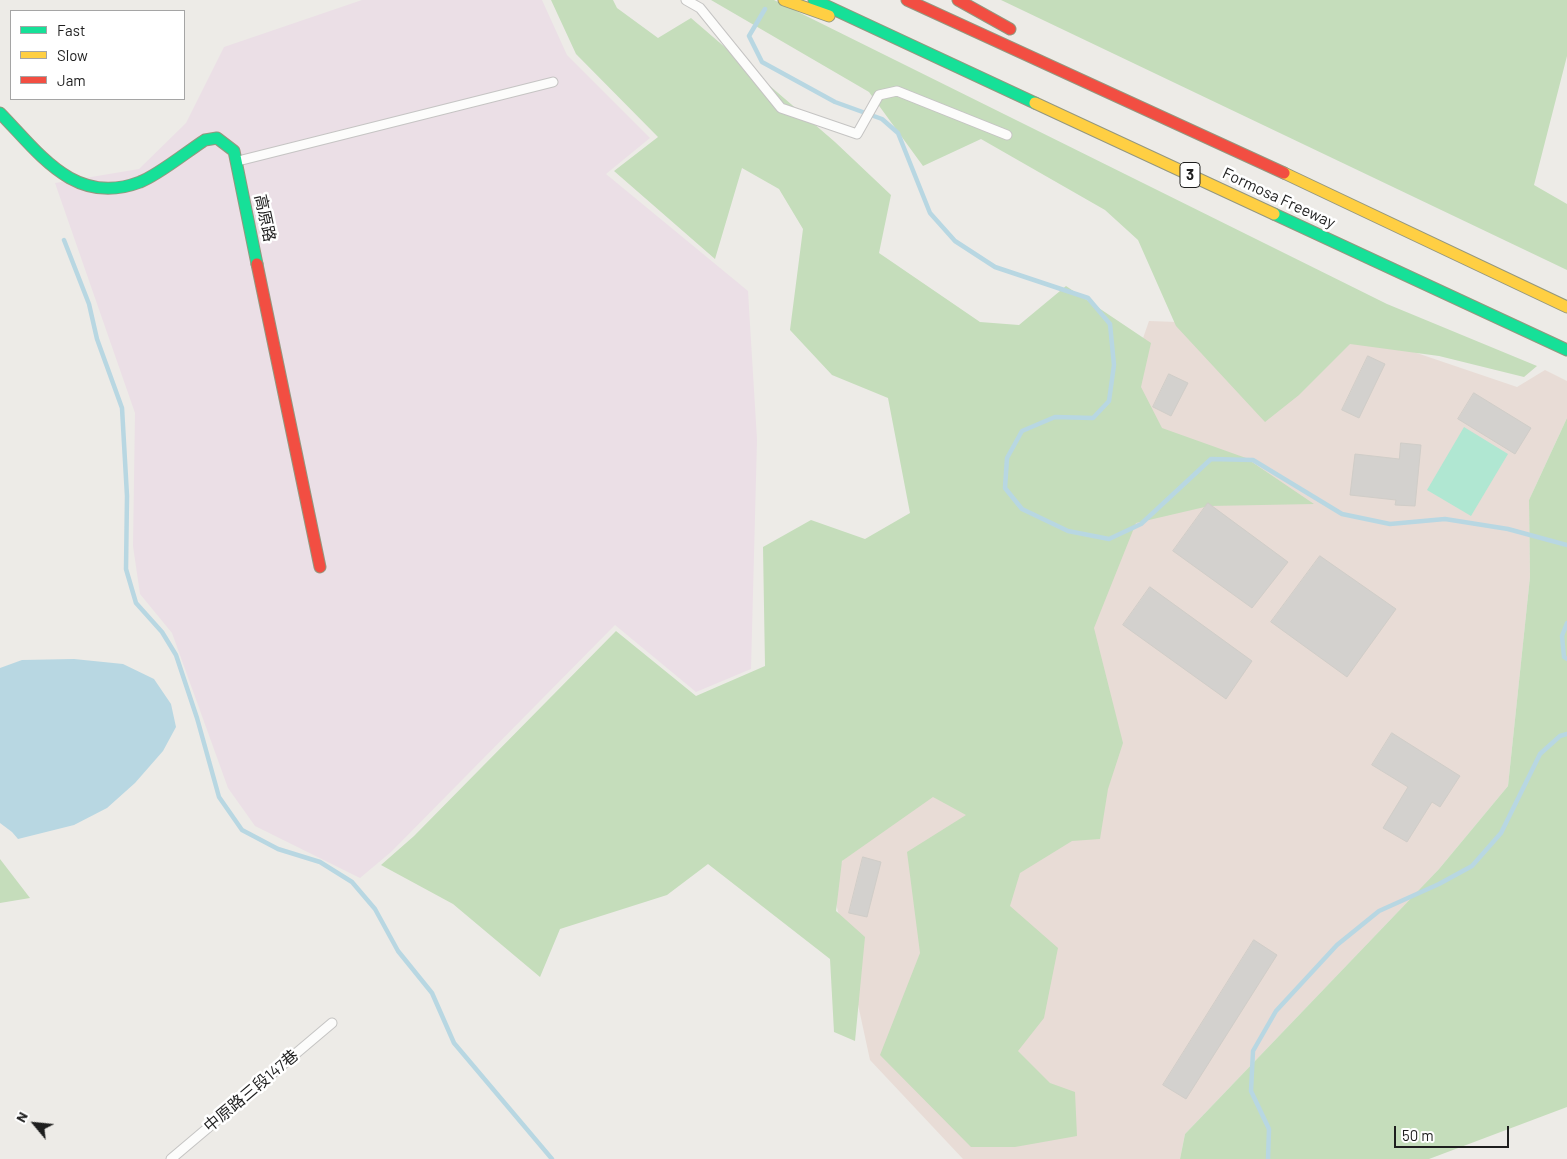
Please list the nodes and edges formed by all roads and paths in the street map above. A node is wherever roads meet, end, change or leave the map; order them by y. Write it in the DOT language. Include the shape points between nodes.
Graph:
graph roads {
  1 [pos="686,0"];
  2 [pos="784,0"];
  3 [pos="814,0"];
  4 [pos="907,0"];
  5 [pos="958,0"];
  6 [pos="1019,34"];
  7 [pos="913,47"];
  8 [pos="1054,54"];
  9 [pos="553,82"];
  10 [pos="0,113"];
  11 [pos="1175,122"];
  12 [pos="1007,135"];
  13 [pos="237,161"];
  14 [pos="1567,307"];
  15 [pos="1567,350"];
  16 [pos="320,568"];
  17 [pos="332,1023"];
  18 [pos="171,1159"];
  1 -- 12 [label="lane" via="700,8 781,108 857,134 879,95 897,91"];
  2 -- 7 [label="main road"];
  3 -- 7 [label="main road, Formosa Freeway / 3"];
  4 -- 11 [label="main road, Formosa Freeway"];
  5 -- 6 [label="main road"];
  7 -- 15 [label="main road, Formosa Freeway / 3"];
  8 -- 11 [label="main road"];
  9 -- 13 [label="lane"];
  10 -- 13 [label="main road, 高原路" via="57,172 81,185 107,189 141,182 205,140 217,138 234,150"];
  11 -- 14 [label="main road, Formosa Freeway"];
  13 -- 16 [label="main road, 高原路"];
  17 -- 18 [label="lane, 中原路三段147巷"];
}
